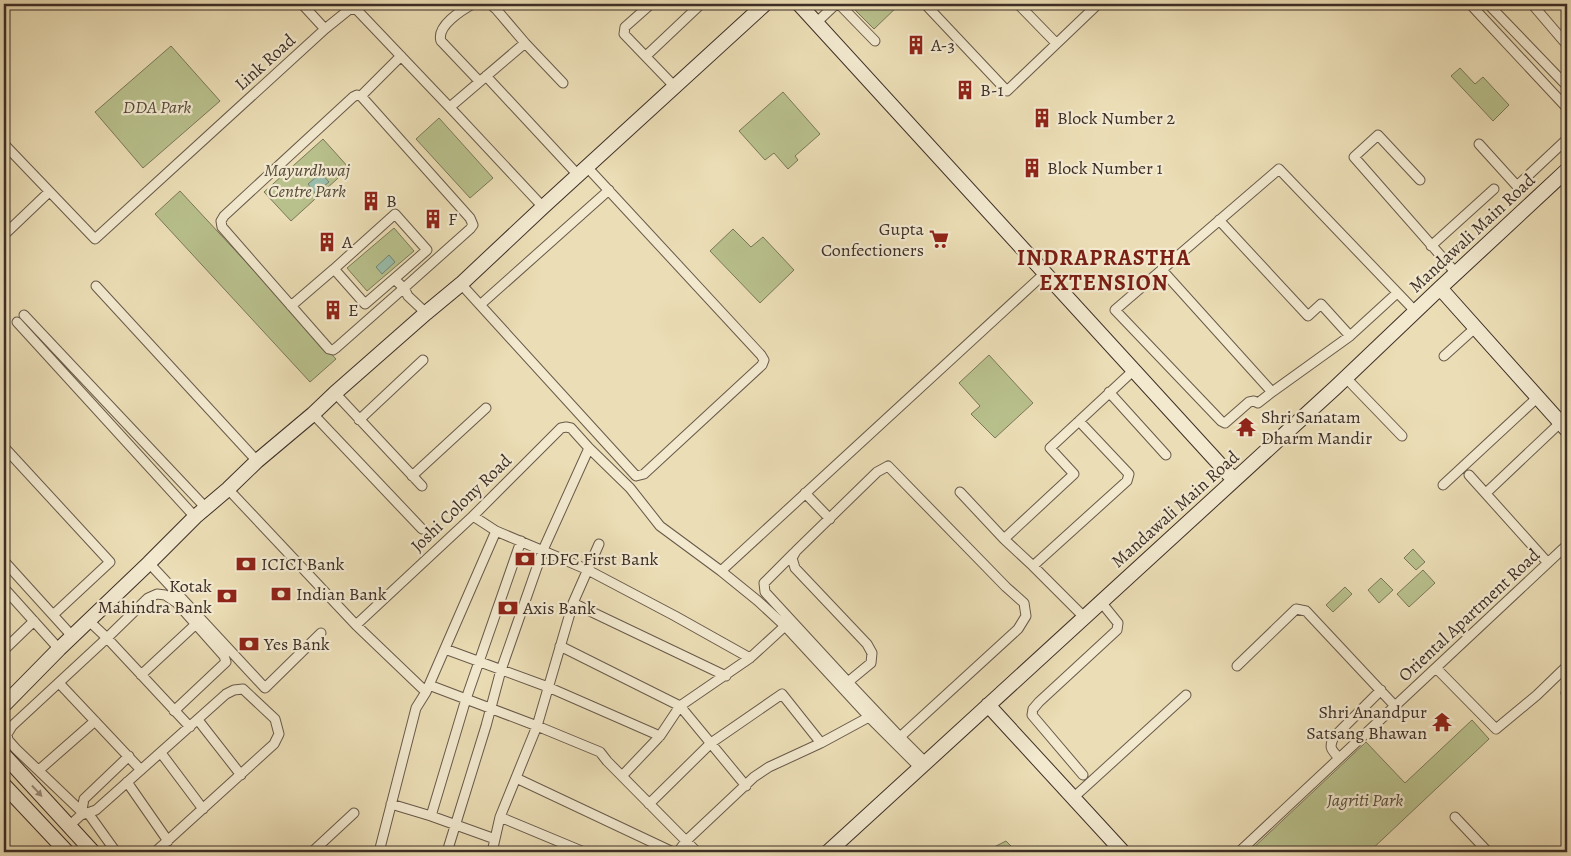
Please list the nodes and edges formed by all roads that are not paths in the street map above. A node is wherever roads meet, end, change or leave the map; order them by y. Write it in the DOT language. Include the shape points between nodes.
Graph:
graph roads {
  1 [pos="302,4"];
  2 [pos="473,4"];
  3 [pos="490,4"];
  4 [pos="651,4"];
  5 [pos="701,4"];
  6 [pos="765,4"];
  7 [pos="799,4"];
  8 [pos="838,4"];
  9 [pos="925,4"];
  10 [pos="1018,4"];
  11 [pos="1098,4"];
  12 [pos="1470,4"];
  13 [pos="1488,4"];
  14 [pos="1532,4"];
  15 [pos="816,23"];
  16 [pos="325,30"];
  17 [pos="875,41"];
  18 [pos="525,43"];
  19 [pos="1056,43"];
  20 [pos="1567,45"];
  21 [pos="401,56"];
  22 [pos="646,56"];
  23 [pos="483,78"];
  24 [pos="562,83"];
  25 [pos="1567,86"];
  26 [pos="674,88"];
  27 [pos="361,96"];
  28 [pos="450,107"];
  29 [pos="1567,108"];
  30 [pos="1567,139"];
  31 [pos="4,144"];
  32 [pos="1479,144"];
  33 [pos="1567,170"];
  34 [pos="583,171"];
  35 [pos="1420,180"];
  36 [pos="1494,189"];
  37 [pos="609,190"];
  38 [pos="49,192"];
  39 [pos="543,207"];
  40 [pos="1219,220"];
  41 [pos="4,235"];
  42 [pos="1432,246"];
  43 [pos="334,269"];
  44 [pos="1162,270"];
  45 [pos="1045,273"];
  46 [pos="1456,274"];
  47 [pos="394,279"];
  48 [pos="461,284"];
  49 [pos="96,286"];
  50 [pos="404,288"];
  51 [pos="1440,288"];
  52 [pos="1397,293"];
  53 [pos="480,305"];
  54 [pos="292,306"];
  55 [pos="1415,311"];
  56 [pos="426,313"];
  57 [pos="24,315"];
  58 [pos="17,322"];
  59 [pos="1476,328"];
  60 [pos="1350,336"];
  61 [pos="1444,356"];
  62 [pos="422,360"];
  63 [pos="1134,370"];
  64 [pos="1346,378"];
  65 [pos="1109,392"];
  66 [pos="1272,392"];
  67 [pos="335,393"];
  68 [pos="1538,397"];
  69 [pos="486,408"];
  70 [pos="313,414"];
  71 [pos="359,420"];
  72 [pos="1079,421"];
  73 [pos="1564,427"];
  74 [pos="1402,436"];
  75 [pos="4,448"];
  76 [pos="588,448"];
  77 [pos="1166,454"];
  78 [pos="257,461"];
  79 [pos="1469,475"];
  80 [pos="412,476"];
  81 [pos="1234,480"];
  82 [pos="1444,485"];
  83 [pos="422,486"];
  84 [pos="228,489"];
  85 [pos="960,492"];
  86 [pos="805,493"];
  87 [pos="1486,493"];
  88 [pos="200,512"];
  89 [pos="473,516"];
  90 [pos="830,519"];
  91 [pos="422,529"];
  92 [pos="496,530"];
  93 [pos="1004,539"];
  94 [pos="521,541"];
  95 [pos="599,544"];
  96 [pos="1567,545"];
  97 [pos="544,550"];
  98 [pos="796,551"];
  99 [pos="4,561"];
  100 [pos="149,563"];
  101 [pos="1548,563"];
  102 [pos="1033,566"];
  103 [pos="586,569"];
  104 [pos="721,571"];
  105 [pos="4,588"];
  106 [pos="1101,602"];
  107 [pos="573,603"];
  108 [pos="53,615"];
  109 [pos="1084,617"];
  110 [pos="88,620"];
  111 [pos="34,621"];
  112 [pos="196,624"];
  113 [pos="356,625"];
  114 [pos="785,626"];
  115 [pos="321,633"];
  116 [pos="72,636"];
  117 [pos="107,638"];
  118 [pos="560,646"];
  119 [pos="59,649"];
  120 [pos="444,649"];
  121 [pos="4,650"];
  122 [pos="750,658"];
  123 [pos="479,662"];
  124 [pos="1237,666"];
  125 [pos="1567,666"];
  126 [pos="1436,668"];
  127 [pos="501,670"];
  128 [pos="142,675"];
  129 [pos="726,676"];
  130 [pos="848,682"];
  131 [pos="58,683"];
  132 [pos="548,687"];
  133 [pos="427,689"];
  134 [pos="1381,690"];
  135 [pos="1186,695"];
  136 [pos="466,699"];
  137 [pos="4,705"];
  138 [pos="988,705"];
  139 [pos="680,706"];
  140 [pos="1396,706"];
  141 [pos="490,708"];
  142 [pos="174,711"];
  143 [pos="869,718"];
  144 [pos="198,720"];
  145 [pos="95,721"];
  146 [pos="536,726"];
  147 [pos="190,728"];
  148 [pos="660,736"];
  149 [pos="900,737"];
  150 [pos="821,742"];
  151 [pos="711,743"];
  152 [pos="161,753"];
  153 [pos="4,755"];
  154 [pos="129,756"];
  155 [pos="1339,758"];
  156 [pos="923,765"];
  157 [pos="39,770"];
  158 [pos="141,770"];
  159 [pos="241,775"];
  160 [pos="1083,775"];
  161 [pos="622,776"];
  162 [pos="516,778"];
  163 [pos="127,782"];
  164 [pos="4,786"];
  165 [pos="746,786"];
  166 [pos="1073,798"];
  167 [pos="391,804"];
  168 [pos="649,804"];
  169 [pos="203,809"];
  170 [pos="84,813"];
  171 [pos="354,813"];
  172 [pos="431,816"];
  173 [pos="500,817"];
  174 [pos="1455,817"];
  175 [pos="454,825"];
  176 [pos="69,826"];
  177 [pos="496,839"];
  178 [pos="168,841"];
  179 [pos="686,841"];
  180 [pos="67,852"];
  181 [pos="93,852"];
  182 [pos="116,852"];
  183 [pos="155,852"];
  184 [pos="312,852"];
  185 [pos="378,852"];
  186 [pos="447,852"];
  187 [pos="492,852"];
  188 [pos="584,852"];
  189 [pos="673,852"];
  190 [pos="678,852"];
  191 [pos="697,852"];
  192 [pos="828,852"];
  193 [pos="1123,852"];
  194 [pos="1239,852"];
  195 [pos="1488,852"];
  1 -- 16 [label="street"];
  2 -- 23 [label="street" via="450,21 440,36 441,41"];
  3 -- 18 [label="street"];
  4 -- 22 [label="street" via="624,31 625,36"];
  5 -- 22 [label="street"];
  6 -- 26 [label="street"];
  7 -- 15 [label="street"];
  8 -- 15 [label="street"];
  8 -- 17 [label="street"];
  9 -- 19 [label="street" via="1007,90"];
  10 -- 19 [label="street"];
  11 -- 19 [label="street"];
  12 -- 29 [label="street"];
  13 -- 25 [label="street"];
  14 -- 20 [label="street"];
  15 -- 45 [label="street"];
  16 -- 21 [label="street, Link Road" via="349,9 354,9"];
  16 -- 38 [label="street, Link Road" via="94,239"];
  18 -- 23 [label="street"];
  18 -- 24 [label="street"];
  21 -- 27 [label="street"];
  21 -- 28 [label="street, Link Road"];
  22 -- 26 [label="street"];
  23 -- 28 [label="street"];
  23 -- 34 [label="street"];
  26 -- 34 [label="street"];
  27 -- 50 [label="street" via="470,218 472,225"];
  27 -- 54 [label="street" via="353,97 221,221 222,227"];
  28 -- 39 [label="street, Link Road"];
  30 -- 32 [label="street" via="1517,186"];
  31 -- 38 [label="street, Link Road"];
  33 -- 46 [label="street, Mandawali Main Road"];
  34 -- 37 [label="street"];
  34 -- 39 [label="street"];
  35 -- 42 [label="street" via="1378,136 1354,157"];
  36 -- 42 [label="street"];
  37 -- 53 [label="street"];
  37 -- 53 [label="street" via="764,360 644,474 636,476"];
  38 -- 41 [label="street"];
  39 -- 48 [label="street"];
  40 -- 44 [label="street"];
  40 -- 52 [label="street" via="1279,169"];
  40 -- 60 [label="street" via="1308,316 1321,304"];
  42 -- 46 [label="street"];
  43 -- 47 [label="street" via="365,304"];
  43 -- 47 [label="street" via="395,214 427,250"];
  43 -- 54 [label="street"];
  44 -- 66 [label="street"];
  44 -- 66 [label="street" via="1115,310 1221,421 1226,423 1249,402 1254,400 1258,403"];
  45 -- 63 [label="street"];
  45 -- 86 [label="street"];
  46 -- 51 [label="street, Mandawali Main Road"];
  47 -- 50 [label="street"];
  48 -- 53 [label="street"];
  48 -- 56 [label="street"];
  49 -- 78 [label="street"];
  50 -- 54 [label="street" via="333,350"];
  50 -- 56 [label="street"];
  51 -- 55 [label="street, Mandawali Main Road"];
  51 -- 59 [label="street"];
  52 -- 55 [label="street"];
  52 -- 60 [label="street"];
  55 -- 64 [label="street, Mandawali Main Road"];
  56 -- 67 [label="street"];
  57 -- 88 [label="street"];
  58 -- 88 [label="street"];
  59 -- 61 [label="street"];
  59 -- 68 [label="street"];
  60 -- 66 [label="street"];
  62 -- 71 [label="street"];
  63 -- 65 [label="street"];
  63 -- 81 [label="street"];
  64 -- 74 [label="street"];
  64 -- 81 [label="street, Mandawali Main Road"];
  65 -- 72 [label="street"];
  65 -- 77 [label="street"];
  67 -- 70 [label="street"];
  67 -- 71 [label="street"];
  68 -- 73 [label="street"];
  68 -- 82 [label="street"];
  69 -- 80 [label="street"];
  70 -- 78 [label="street"];
  70 -- 91 [label="street"];
  71 -- 80 [label="street"];
  72 -- 93 [label="street" via="1050,448 1074,474"];
  72 -- 102 [label="street" via="1128,474 1127,481"];
  73 -- 87 [label="street"];
  75 -- 108 [label="street" via="110,562"];
  76 -- 89 [label="street, Joshi Colony Road" via="571,428 561,428"];
  76 -- 97 [label="street"];
  76 -- 104 [label="street, Joshi Colony Road" via="630,488 660,526"];
  78 -- 84 [label="street"];
  79 -- 87 [label="street"];
  80 -- 83 [label="street"];
  81 -- 106 [label="street, Mandawali Main Road"];
  84 -- 88 [label="street"];
  84 -- 113 [label="street"];
  85 -- 93 [label="street"];
  86 -- 90 [label="street"];
  86 -- 104 [label="street"];
  87 -- 101 [label="street"];
  88 -- 100 [label="street"];
  89 -- 92 [label="street"];
  89 -- 113 [label="street, Joshi Colony Road"];
  90 -- 98 [label="street"];
  90 -- 149 [label="street" via="877,472 888,466 1024,603 1026,616 1018,629"];
  92 -- 94 [label="street"];
  92 -- 120 [label="street"];
  93 -- 102 [label="street"];
  94 -- 97 [label="street"];
  94 -- 123 [label="street"];
  95 -- 103 [label="street"];
  96 -- 101 [label="street, Oriental Apartment Road"];
  97 -- 103 [label="street"];
  97 -- 127 [label="street"];
  98 -- 130 [label="street" via="792,558 795,568 872,653 871,663"];
  98 -- 130 [label="street" via="764,583 765,592"];
  99 -- 108 [label="street"];
  100 -- 110 [label="street"];
  100 -- 115 [label="street" via="266,688"];
  101 -- 126 [label="street, Oriental Apartment Road"];
  102 -- 109 [label="street"];
  103 -- 107 [label="street"];
  103 -- 122 [label="street"];
  104 -- 114 [label="street, Joshi Colony Road"];
  105 -- 111 [label="street"];
  106 -- 109 [label="street, Mandawali Main Road"];
  106 -- 160 [label="street" via="1118,623 1117,630 1039,702 1032,715"];
  107 -- 118 [label="street"];
  107 -- 129 [label="street"];
  108 -- 116 [label="street"];
  109 -- 138 [label="street, Mandawali Main Road"];
  110 -- 116 [label="street"];
  110 -- 117 [label="street"];
  111 -- 119 [label="street"];
  111 -- 121 [label="street"];
  112 -- 117 [label="street" via="177,603 166,595 157,594 148,598"];
  112 -- 128 [label="street"];
  112 -- 142 [label="street" via="226,662"];
  113 -- 133 [label="street"];
  114 -- 122 [label="street"];
  114 -- 143 [label="street, Joshi Colony Road"];
  116 -- 119 [label="street"];
  117 -- 128 [label="street"];
  117 -- 131 [label="street"];
  118 -- 132 [label="street"];
  118 -- 139 [label="street"];
  119 -- 137 [label="street"];
  120 -- 123 [label="street"];
  120 -- 133 [label="street"];
  122 -- 129 [label="street"];
  123 -- 127 [label="street"];
  123 -- 136 [label="street"];
  124 -- 134 [label="street" via="1296,609 1306,611"];
  125 -- 126 [label="street" via="1496,729"];
  126 -- 140 [label="street, Oriental Apartment Road"];
  127 -- 132 [label="street"];
  127 -- 141 [label="street"];
  128 -- 142 [label="street"];
  129 -- 139 [label="street"];
  130 -- 149 [label="street"];
  131 -- 145 [label="street"];
  131 -- 157 [label="street" via="12,726 8,734 8,740"];
  132 -- 146 [label="street"];
  132 -- 148 [label="street"];
  133 -- 136 [label="street"];
  133 -- 167 [label="street" via="416,708"];
  134 -- 140 [label="street"];
  134 -- 155 [label="street" via="1334,737 1330,744"];
  135 -- 166 [label="street"];
  136 -- 141 [label="street"];
  136 -- 172 [label="street"];
  138 -- 156 [label="street, Mandawali Main Road"];
  138 -- 166 [label="street"];
  139 -- 148 [label="street"];
  139 -- 151 [label="street"];
  140 -- 155 [label="street, Oriental Apartment Road"];
  141 -- 146 [label="street"];
  141 -- 175 [label="street"];
  142 -- 147 [label="street"];
  143 -- 150 [label="street"];
  143 -- 156 [label="street, Joshi Colony Road"];
  144 -- 147 [label="street"];
  144 -- 159 [label="street"];
  144 -- 159 [label="street" via="226,694 243,689 275,719 279,734 274,744"];
  145 -- 154 [label="street"];
  145 -- 157 [label="street"];
  146 -- 161 [label="street" via="600,752"];
  146 -- 162 [label="street"];
  147 -- 152 [label="street"];
  148 -- 161 [label="street"];
  149 -- 156 [label="street"];
  150 -- 151 [label="street" via="782,694"];
  150 -- 165 [label="street" via="769,766"];
  151 -- 165 [label="street"];
  151 -- 168 [label="street"];
  152 -- 158 [label="street"];
  152 -- 169 [label="street"];
  153 -- 176 [label="street, one-way"];
  154 -- 158 [label="street"];
  154 -- 170 [label="street" via="84,799"];
  155 -- 194 [label="street, Oriental Apartment Road"];
  156 -- 192 [label="street, Mandawali Main Road"];
  157 -- 170 [label="street"];
  158 -- 163 [label="street"];
  159 -- 169 [label="street"];
  161 -- 168 [label="street"];
  162 -- 173 [label="street"];
  162 -- 189 [label="street"];
  163 -- 170 [label="street" via="96,810"];
  163 -- 178 [label="street"];
  164 -- 180 [label="street"];
  165 -- 179 [label="street"];
  166 -- 193 [label="street"];
  167 -- 172 [label="street"];
  167 -- 185 [label="street"];
  168 -- 179 [label="street"];
  169 -- 178 [label="street"];
  170 -- 176 [label="street"];
  170 -- 182 [label="street"];
  171 -- 184 [label="street"];
  172 -- 175 [label="street"];
  173 -- 177 [label="street"];
  173 -- 188 [label="street"];
  174 -- 195 [label="street"];
  175 -- 177 [label="street"];
  175 -- 186 [label="street"];
  176 -- 181 [label="street"];
  177 -- 187 [label="street"];
  178 -- 183 [label="street"];
  179 -- 190 [label="street"];
  179 -- 191 [label="street"];
}
